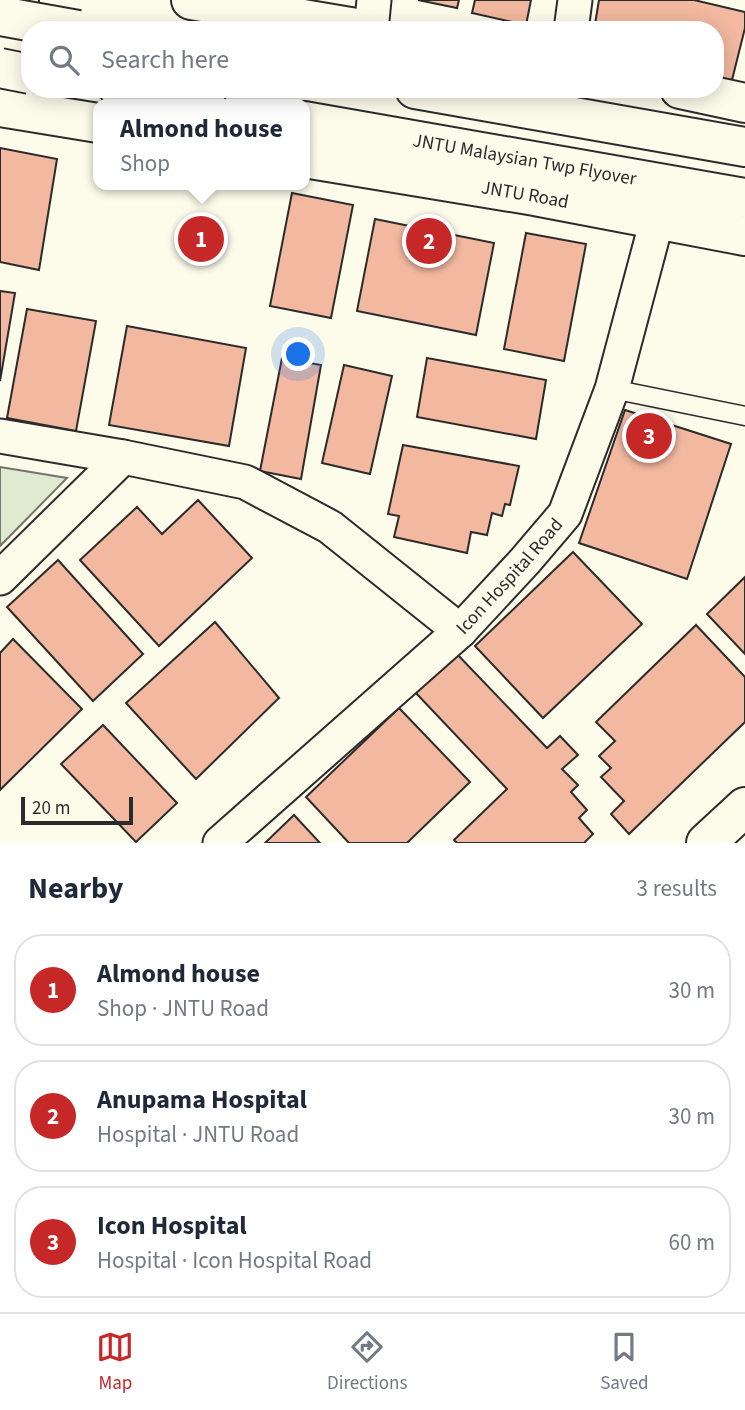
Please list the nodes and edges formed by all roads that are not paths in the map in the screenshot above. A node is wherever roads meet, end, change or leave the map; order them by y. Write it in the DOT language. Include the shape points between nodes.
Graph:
graph roads {
  1 [pos="19,0"];
  2 [pos="191,0"];
  3 [pos="374,0"];
  4 [pos="575,0"];
  5 [pos="0,16"];
  6 [pos="28,21"];
  7 [pos="316,21"];
  8 [pos="370,21"];
  9 [pos="572,21"];
  10 [pos="0,68"];
  11 [pos="21,72"];
  12 [pos="0,94"];
  13 [pos="466,98"];
  14 [pos="722,98"];
  15 [pos="745,103"];
  16 [pos="0,107"];
  17 [pos="93,122"];
  18 [pos="310,122"];
  19 [pos="745,147"];
  20 [pos="310,159"];
  21 [pos="745,198"];
  22 [pos="657,220"];
  23 [pos="745,236"];
  24 [pos="612,389"];
  25 [pos="745,416"];
  26 [pos="0,436"];
  27 [pos="123,457"];
  28 [pos="0,579"];
  29 [pos="460,631"];
  30 [pos="745,807"];
  31 [pos="220,843"];
  32 [pos="706,843"];
  1 -- 12 [label="main road"];
  2 -- 7 [label="main road"];
  3 -- 8 [label="street"];
  4 -- 9 [label="street"];
  5 -- 6 [label="main road, bridge"];
  10 -- 11 [label="main road, bridge"];
  13 -- 19 [label="main road"];
  14 -- 15 [label="main road"];
  16 -- 17 [label="main road"];
  18 -- 21 [label="main road, JNTU Malaysian Twp Flyover"];
  20 -- 22 [label="main road, JNTU Road"];
  22 -- 23 [label="main road, JNTU Road"];
  22 -- 24 [label="street, Icon Hospital Road"];
  24 -- 25 [label="lane"];
  24 -- 29 [label="street, Icon Hospital Road" via="565,514"];
  26 -- 27 [label="street"];
  27 -- 28 [label="street"];
  27 -- 29 [label="street" via="257,488 330,527"];
  29 -- 31 [label="street, Icon Hospital Road"];
  30 -- 32 [label="main road"];
}
